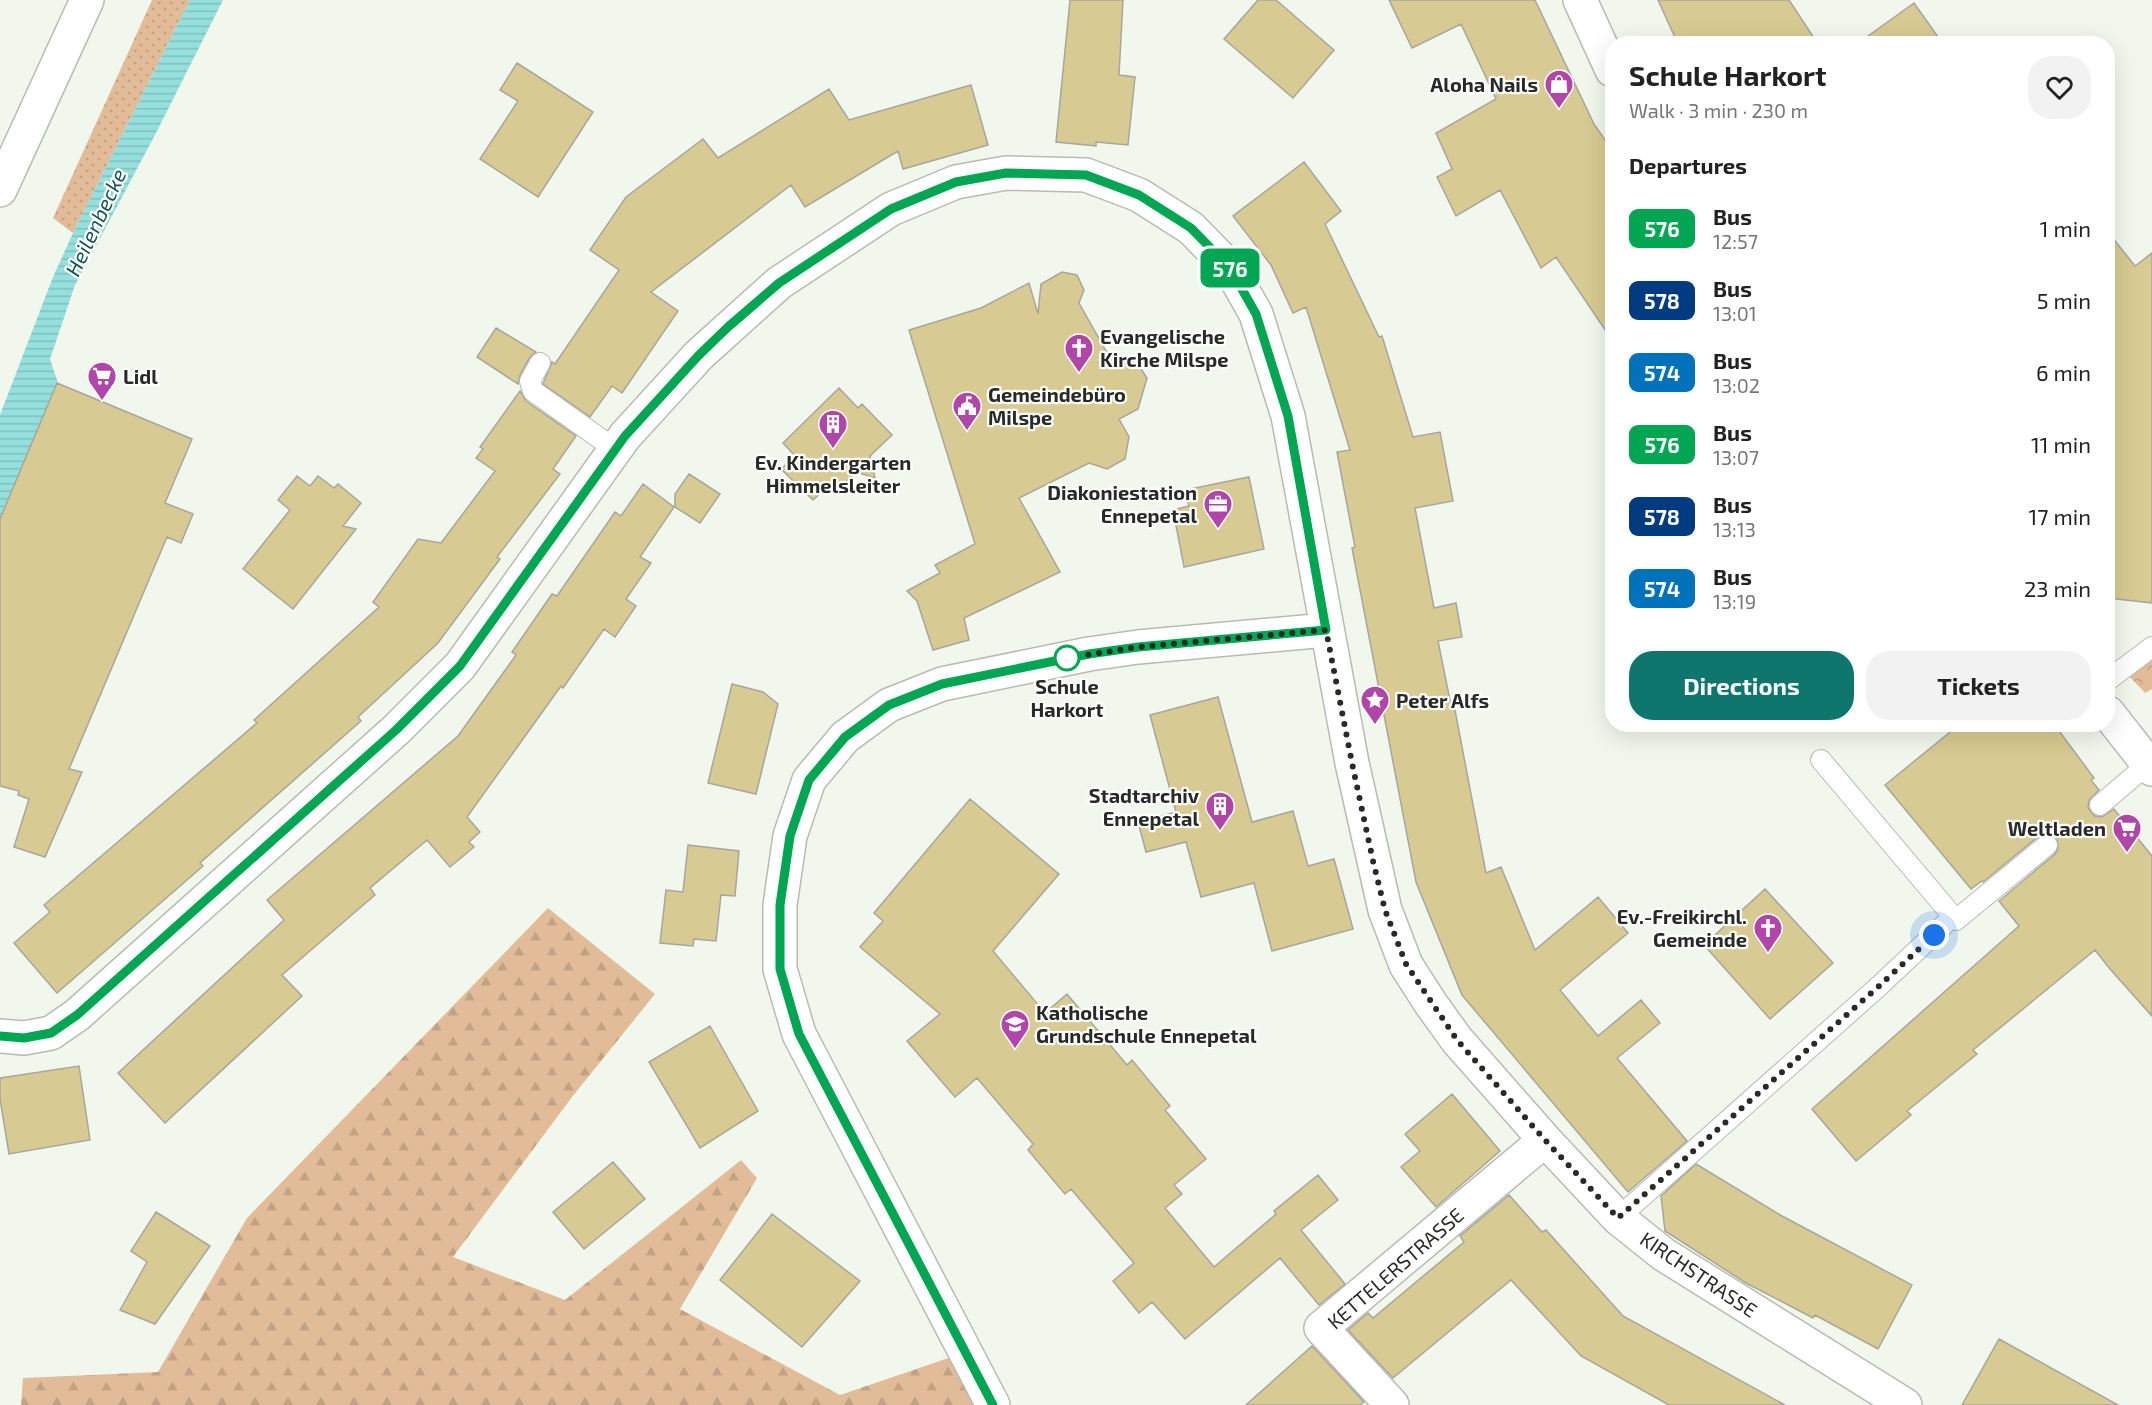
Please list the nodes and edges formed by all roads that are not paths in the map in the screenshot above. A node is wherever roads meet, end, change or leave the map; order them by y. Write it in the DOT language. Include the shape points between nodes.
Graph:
graph roads {
  1 [pos="87,0"];
  2 [pos="1580,0"];
  3 [pos="1605,55"];
  4 [pos="0,190"];
  5 [pos="540,363"];
  6 [pos="615,449"];
  7 [pos="1326,630"];
  8 [pos="2152,647"];
  9 [pos="2115,675"];
  10 [pos="2115,722"];
  11 [pos="1821,760"];
  12 [pos="2146,762"];
  13 [pos="2100,805"];
  14 [pos="2047,846"];
  15 [pos="1944,926"];
  16 [pos="0,1036"];
  17 [pos="1545,1140"];
  18 [pos="1618,1218"];
  19 [pos="993,1405"];
  20 [pos="1392,1405"];
  21 [pos="1905,1405"];
  1 -- 4 [label="street"];
  2 -- 3 [label="street"];
  5 -- 6 [label="lane" via="531,381 532,391"];
  6 -- 7 [label="street, KIRCHSTRASSE" via="728,327 779,283 891,209 956,182 1006,173 1086,175 1139,195 1191,228 1230,268 1256,314 1288,416"];
  6 -- 16 [label="street, KIRCHSTRASSE" via="460,666 396,730 77,1015 51,1033 24,1038"];
  7 -- 17 [label="street, KIRCHSTRASSE" via="1378,881 1406,964 1457,1040"];
  7 -- 19 [label="street" via="1089,654 942,684 889,705 845,737 809,780 790,836 780,905 780,969 799,1034"];
  8 -- 9 [label="lane"];
  10 -- 12 [label="street"];
  11 -- 14 [label="lane" via="1956,920"];
  12 -- 13 [label="lane"];
  15 -- 18 [label="lane"];
  17 -- 18 [label="street, KIRCHSTRASSE"];
  17 -- 20 [label="street, KETTELERSTRASSE" via="1322,1328"];
  18 -- 21 [label="street, KIRCHSTRASSE" via="1664,1254"];
}
